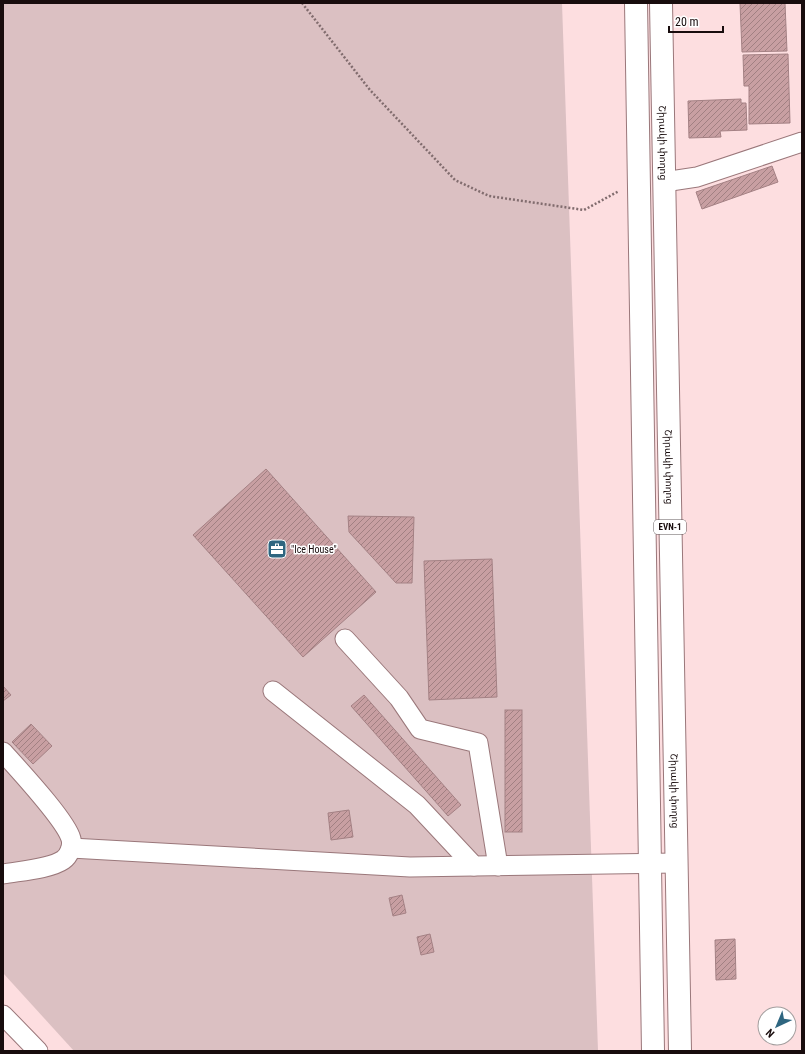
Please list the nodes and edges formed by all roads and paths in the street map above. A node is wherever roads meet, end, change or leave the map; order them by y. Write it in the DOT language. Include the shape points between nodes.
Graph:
graph roads {
  1 [pos="302,3"];
  2 [pos="636,3"];
  3 [pos="661,3"];
  4 [pos="802,142"];
  5 [pos="639,178"];
  6 [pos="664,182"];
  7 [pos="346,639"];
  8 [pos="273,691"];
  9 [pos="3,752"];
  10 [pos="71,848"];
  11 [pos="650,863"];
  12 [pos="676,863"];
  13 [pos="474,866"];
  14 [pos="498,866"];
  15 [pos="3,874"];
  16 [pos="3,1015"];
  17 [pos="38,1051"];
  18 [pos="653,1051"];
  19 [pos="680,1051"];
  1 -- 5 [label="path" via="370,90 455,180 489,196 584,210"];
  2 -- 5 [label="highway, EVN-1"];
  3 -- 6 [label="highway, Շիրակի փողոց / EVN-1"];
  4 -- 6 [label="street" via="697,177"];
  5 -- 11 [label="highway, EVN-1"];
  6 -- 12 [label="highway, Շիրակի փողոց / EVN-1"];
  7 -- 14 [label="street" via="399,698 420,729 478,743"];
  8 -- 13 [label="street" via="417,805"];
  9 -- 10 [label="street" via="60,820 71,838"];
  10 -- 13 [label="street" via="410,867"];
  10 -- 15 [label="street" via="63,860 53,864"];
  11 -- 12 [label="street"];
  11 -- 14 [label="street"];
  11 -- 18 [label="highway, EVN-1"];
  12 -- 19 [label="highway, Շիրակի փողոց / EVN-1"];
  13 -- 14 [label="street"];
  16 -- 17 [label="street"];
}
